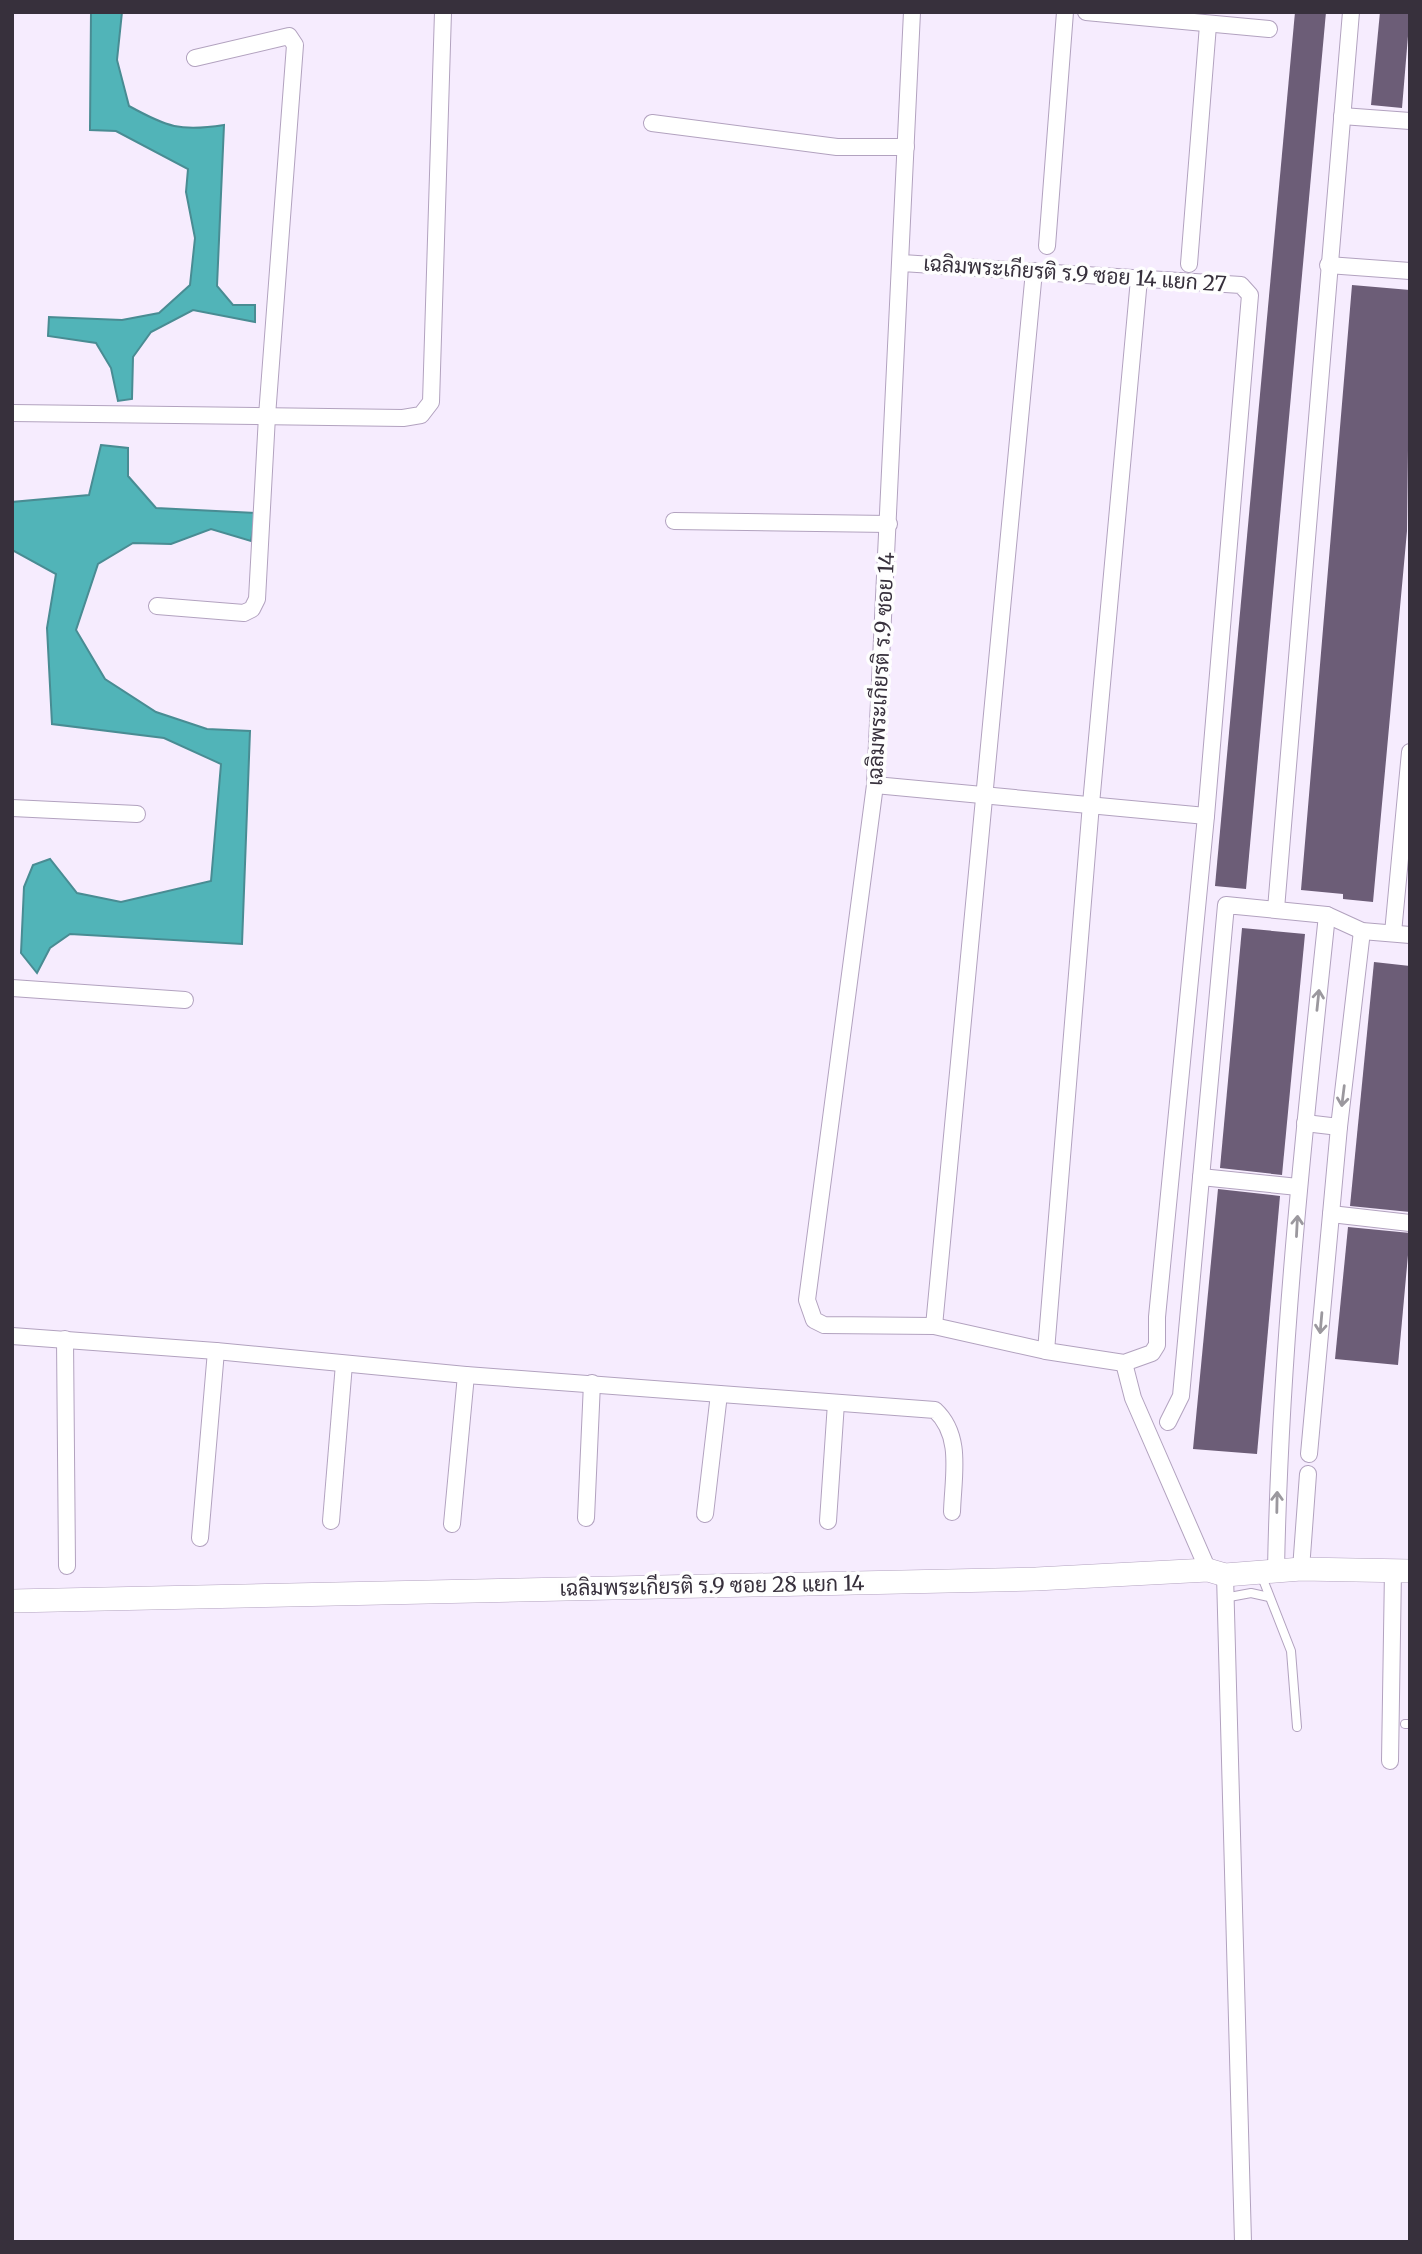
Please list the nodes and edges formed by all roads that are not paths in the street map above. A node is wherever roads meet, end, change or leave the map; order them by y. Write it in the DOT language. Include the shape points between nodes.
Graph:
graph roads {
  1 [pos="443,12"];
  2 [pos="912,12"];
  3 [pos="1065,12"];
  4 [pos="1086,12"];
  5 [pos="1351,12"];
  6 [pos="1208,25"];
  7 [pos="1269,29"];
  8 [pos="195,58"];
  9 [pos="1342,116"];
  10 [pos="1410,121"];
  11 [pos="652,123"];
  12 [pos="906,148"];
  13 [pos="1046,246"];
  14 [pos="902,263"];
  15 [pos="1189,264"];
  16 [pos="1328,265"];
  17 [pos="1034,271"];
  18 [pos="1410,271"];
  19 [pos="1139,279"];
  20 [pos="12,413"];
  21 [pos="267,416"];
  22 [pos="674,521"];
  23 [pos="889,524"];
  24 [pos="157,606"];
  25 [pos="1410,752"];
  26 [pos="875,785"];
  27 [pos="982,796"];
  28 [pos="1091,804"];
  29 [pos="12,808"];
  30 [pos="137,814"];
  31 [pos="1206,816"];
  32 [pos="1276,909"];
  33 [pos="1327,915"];
  34 [pos="1362,931"];
  35 [pos="1402,934"];
  36 [pos="12,988"];
  37 [pos="185,1000"];
  38 [pos="1305,1123"];
  39 [pos="1339,1127"];
  40 [pos="1201,1177"];
  41 [pos="1298,1187"];
  42 [pos="1331,1214"];
  43 [pos="1410,1223"];
  44 [pos="1295,1254"];
  45 [pos="1326,1257"];
  46 [pos="934,1326"];
  47 [pos="12,1336"];
  48 [pos="65,1339"];
  49 [pos="1046,1350"];
  50 [pos="216,1351"];
  51 [pos="1124,1363"];
  52 [pos="344,1364"];
  53 [pos="466,1376"];
  54 [pos="592,1383"];
  55 [pos="719,1394"];
  56 [pos="836,1403"];
  57 [pos="1168,1422"];
  58 [pos="1310,1454"];
  59 [pos="1308,1474"];
  60 [pos="952,1511"];
  61 [pos="705,1514"];
  62 [pos="586,1518"];
  63 [pos="331,1521"];
  64 [pos="828,1521"];
  65 [pos="452,1524"];
  66 [pos="200,1538"];
  67 [pos="67,1566"];
  68 [pos="1301,1569"];
  69 [pos="1401,1570"];
  70 [pos="1265,1571"];
  71 [pos="1219,1581"];
  72 [pos="1269,1597"];
  73 [pos="12,1601"];
  74 [pos="1297,1727"];
  75 [pos="1390,1761"];
  76 [pos="1243,2242"];
  1 -- 21 [label="street" via="431,402 421,415 403,418"];
  2 -- 12 [label="street, เฉลิมพระเกียรติ ร.9 ซอย 14"];
  3 -- 13 [label="street"];
  4 -- 6 [label="street"];
  5 -- 9 [label="street"];
  6 -- 7 [label="street"];
  6 -- 15 [label="street"];
  8 -- 21 [label="street" via="289,36 295,45"];
  9 -- 10 [label="street"];
  9 -- 16 [label="street"];
  11 -- 12 [label="street" via="837,146"];
  12 -- 14 [label="street, เฉลิมพระเกียรติ ร.9 ซอย 14"];
  14 -- 17 [label="street, เฉลิมพระเกียรติ ร.9 ซอย 14 แยก 27"];
  14 -- 23 [label="street, เฉลิมพระเกียรติ ร.9 ซอย 14"];
  16 -- 18 [label="street"];
  16 -- 32 [label="street"];
  17 -- 19 [label="street, เฉลิมพระเกียรติ ร.9 ซอย 14 แยก 27"];
  17 -- 27 [label="street"];
  19 -- 28 [label="street"];
  19 -- 31 [label="street, เฉลิมพระเกียรติ ร.9 ซอย 14 แยก 27" via="1241,285 1250,295"];
  20 -- 21 [label="street"];
  21 -- 24 [label="street" via="253,609 244,613"];
  22 -- 23 [label="street"];
  23 -- 26 [label="street, เฉลิมพระเกียรติ ร.9 ซอย 14"];
  25 -- 35 [label="street"];
  26 -- 27 [label="street"];
  26 -- 46 [label="street, เฉลิมพระเกียรติ ร.9 ซอย 14" via="807,1300 814,1320 824,1325"];
  27 -- 28 [label="street"];
  27 -- 46 [label="street"];
  28 -- 31 [label="street"];
  28 -- 49 [label="street"];
  29 -- 30 [label="street"];
  31 -- 51 [label="street" via="1157,1345 1153,1353"];
  32 -- 33 [label="street"];
  32 -- 40 [label="street" via="1226,905"];
  33 -- 34 [label="street"];
  38 -- 33 [label="street, one-way"];
  34 -- 35 [label="street"];
  34 -- 39 [label="street, one-way"];
  36 -- 37 [label="street"];
  38 -- 39 [label="street"];
  38 -- 41 [label="street"];
  39 -- 42 [label="street"];
  40 -- 41 [label="street"];
  40 -- 57 [label="street" via="1181,1396"];
  44 -- 41 [label="street, one-way"];
  42 -- 43 [label="street"];
  42 -- 45 [label="street"];
  44 -- 45 [label="street"];
  70 -- 44 [label="street, one-way" via="1279,1461"];
  45 -- 58 [label="street, one-way"];
  46 -- 49 [label="street"];
  47 -- 48 [label="street"];
  48 -- 50 [label="street"];
  48 -- 67 [label="street"];
  49 -- 51 [label="street"];
  50 -- 52 [label="street"];
  50 -- 66 [label="street"];
  51 -- 71 [label="street" via="1133,1398"];
  52 -- 53 [label="street"];
  52 -- 63 [label="street"];
  53 -- 54 [label="street"];
  53 -- 65 [label="street"];
  54 -- 55 [label="street"];
  54 -- 62 [label="street"];
  55 -- 56 [label="street"];
  55 -- 61 [label="street"];
  56 -- 60 [label="street" via="935,1410 954,1439"];
  56 -- 64 [label="street"];
  59 -- 68 [label="street"];
  68 -- 69 [label="street, เฉลิมพระเกียรติ ร.9 ซอย 28 แยก 14"];
  68 -- 70 [label="street, เฉลิมพระเกียรติ ร.9 ซอย 28 แยก 14"];
  69 -- 75 [label="street"];
  70 -- 71 [label="street, เฉลิมพระเกียรติ ร.9 ซอย 28 แยก 14"];
  70 -- 72 [label="lane"];
  71 -- 72 [label="lane"];
  71 -- 73 [label="street, เฉลิมพระเกียรติ ร.9 ซอย 28 แยก 14" via="1036,1579"];
  71 -- 76 [label="street"];
  72 -- 74 [label="lane" via="1291,1651"];
}
